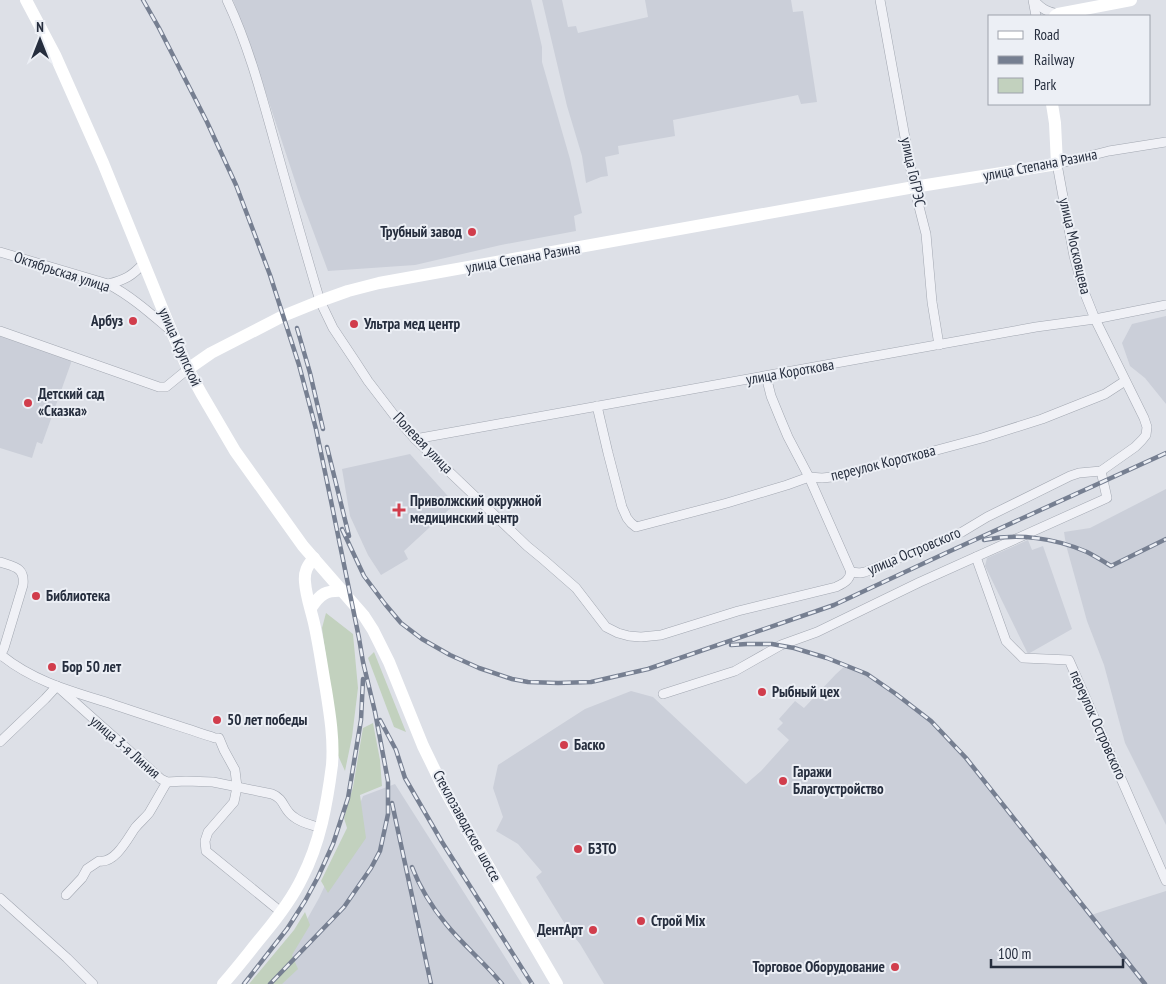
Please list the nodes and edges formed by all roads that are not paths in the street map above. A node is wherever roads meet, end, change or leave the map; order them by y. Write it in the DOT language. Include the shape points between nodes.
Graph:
graph roads {
  1 [pos="26,0"];
  2 [pos="227,0"];
  3 [pos="880,0"];
  4 [pos="1034,0"];
  5 [pos="1131,0"];
  6 [pos="1036,15"];
  7 [pos="1056,15"];
  8 [pos="1052,105"];
  9 [pos="1166,142"];
  10 [pos="1057,164"];
  11 [pos="914,187"];
  12 [pos="0,252"];
  13 [pos="144,263"];
  14 [pos="108,284"];
  15 [pos="320,301"];
  16 [pos="1166,305"];
  17 [pos="1094,320"];
  18 [pos="170,330"];
  19 [pos="0,331"];
  20 [pos="938,345"];
  21 [pos="188,370"];
  22 [pos="766,376"];
  23 [pos="1125,381"];
  24 [pos="596,406"];
  25 [pos="1146,435"];
  26 [pos="415,439"];
  27 [pos="1101,471"];
  28 [pos="809,477"];
  29 [pos="976,557"];
  30 [pos="314,558"];
  31 [pos="0,562"];
  32 [pos="851,572"];
  33 [pos="343,591"];
  34 [pos="311,608"];
  35 [pos="641,637"];
  36 [pos="0,655"];
  37 [pos="389,662"];
  38 [pos="57,686"];
  39 [pos="663,694"];
  40 [pos="0,742"];
  41 [pos="167,782"];
  42 [pos="237,787"];
  43 [pos="321,828"];
  44 [pos="1166,881"];
  45 [pos="66,895"];
  46 [pos="0,898"];
  47 [pos="281,912"];
  48 [pos="93,984"];
  49 [pos="222,984"];
  50 [pos="557,984"];
  1 -- 13 [label="street, улица Крупской" via="55,55"];
  2 -- 15 [label="street, Полевая улица" via="263,101"];
  3 -- 11 [label="street, улица ГоГРЭС"];
  4 -- 6 [label="street"];
  4 -- 7 [label="street" via="1042,9"];
  5 -- 7 [label="street"];
  8 -- 10 [label="street, улица Московцева"];
  9 -- 10 [label="street, улица Степана Разина"];
  10 -- 11 [label="street, улица Степана Разина"];
  10 -- 17 [label="street, улица Московцева" via="1076,264"];
  11 -- 15 [label="street, улица Степана Разина" via="379,284"];
  11 -- 20 [label="street, улица ГоГРЭС" via="926,234"];
  12 -- 14 [label="street, Октябрьская улица"];
  13 -- 14 [label="street" via="134,275"];
  13 -- 18 [label="street, улица Крупской"];
  14 -- 18 [label="street, Октябрьская улица"];
  15 -- 21 [label="street, улица Степана Разина" via="234,341"];
  15 -- 26 [label="street, Полевая улица" via="333,328 368,381"];
  16 -- 17 [label="street, улица Короткова"];
  17 -- 20 [label="street, улица Короткова"];
  17 -- 23 [label="street, улица Московцева"];
  18 -- 21 [label="street, улица Крупской"];
  19 -- 21 [label="street" via="159,387 166,387"];
  20 -- 22 [label="street, улица Короткова"];
  21 -- 30 [label="street, улица Крупской" via="235,451"];
  22 -- 24 [label="street, улица Короткова"];
  22 -- 28 [label="street" via="788,437"];
  23 -- 25 [label="street, улица Московцева" via="1144,418"];
  23 -- 28 [label="street, переулок Короткова" via="1105,394 982,438 832,477"];
  24 -- 26 [label="street, улица Короткова"];
  24 -- 28 [label="street, переулок Короткова" via="622,507 636,527"];
  25 -- 27 [label="street, улица Островского"];
  26 -- 35 [label="street, Полевая улица" via="576,588 606,627"];
  27 -- 29 [label="street" via="1107,498"];
  27 -- 32 [label="street, улица Островского" via="1070,476 962,532 865,572"];
  28 -- 32 [label="street"];
  29 -- 39 [label="street" via="817,632 781,645 735,671"];
  29 -- 44 [label="street, переулок Островского" via="1006,641 1023,658 1069,660"];
  30 -- 33 [label="street, улица Крупской"];
  30 -- 34 [label="street" via="308,565 305,581"];
  31 -- 36 [label="street, улица 3-я Линия" via="18,568 24,577"];
  32 -- 35 [label="street, улица Островского" via="846,583 836,587 661,635"];
  33 -- 34 [label="street" via="324,593"];
  33 -- 37 [label="street, улица Крупской" via="364,616"];
  34 -- 43 [label="street" via="331,721 330,780"];
  36 -- 38 [label="street, улица 3-я Линия" via="26,672"];
  37 -- 50 [label="street, Стеклозаводское шоссе" via="442,785"];
  38 -- 40 [label="street"];
  38 -- 41 [label="street, улица 3-я Линия"];
  38 -- 42 [label="street, улица 3-я Линия" via="220,738 235,770"];
  41 -- 42 [label="street" via="213,782"];
  41 -- 45 [label="street, улица 3-я Линия" via="122,848 108,860 99,861 87,869"];
  42 -- 43 [label="street" via="278,796 295,819"];
  42 -- 47 [label="street" via="234,802 208,832 206,851"];
  43 -- 47 [label="street" via="302,879"];
  46 -- 48 [label="street"];
  47 -- 49 [label="street"];
}
